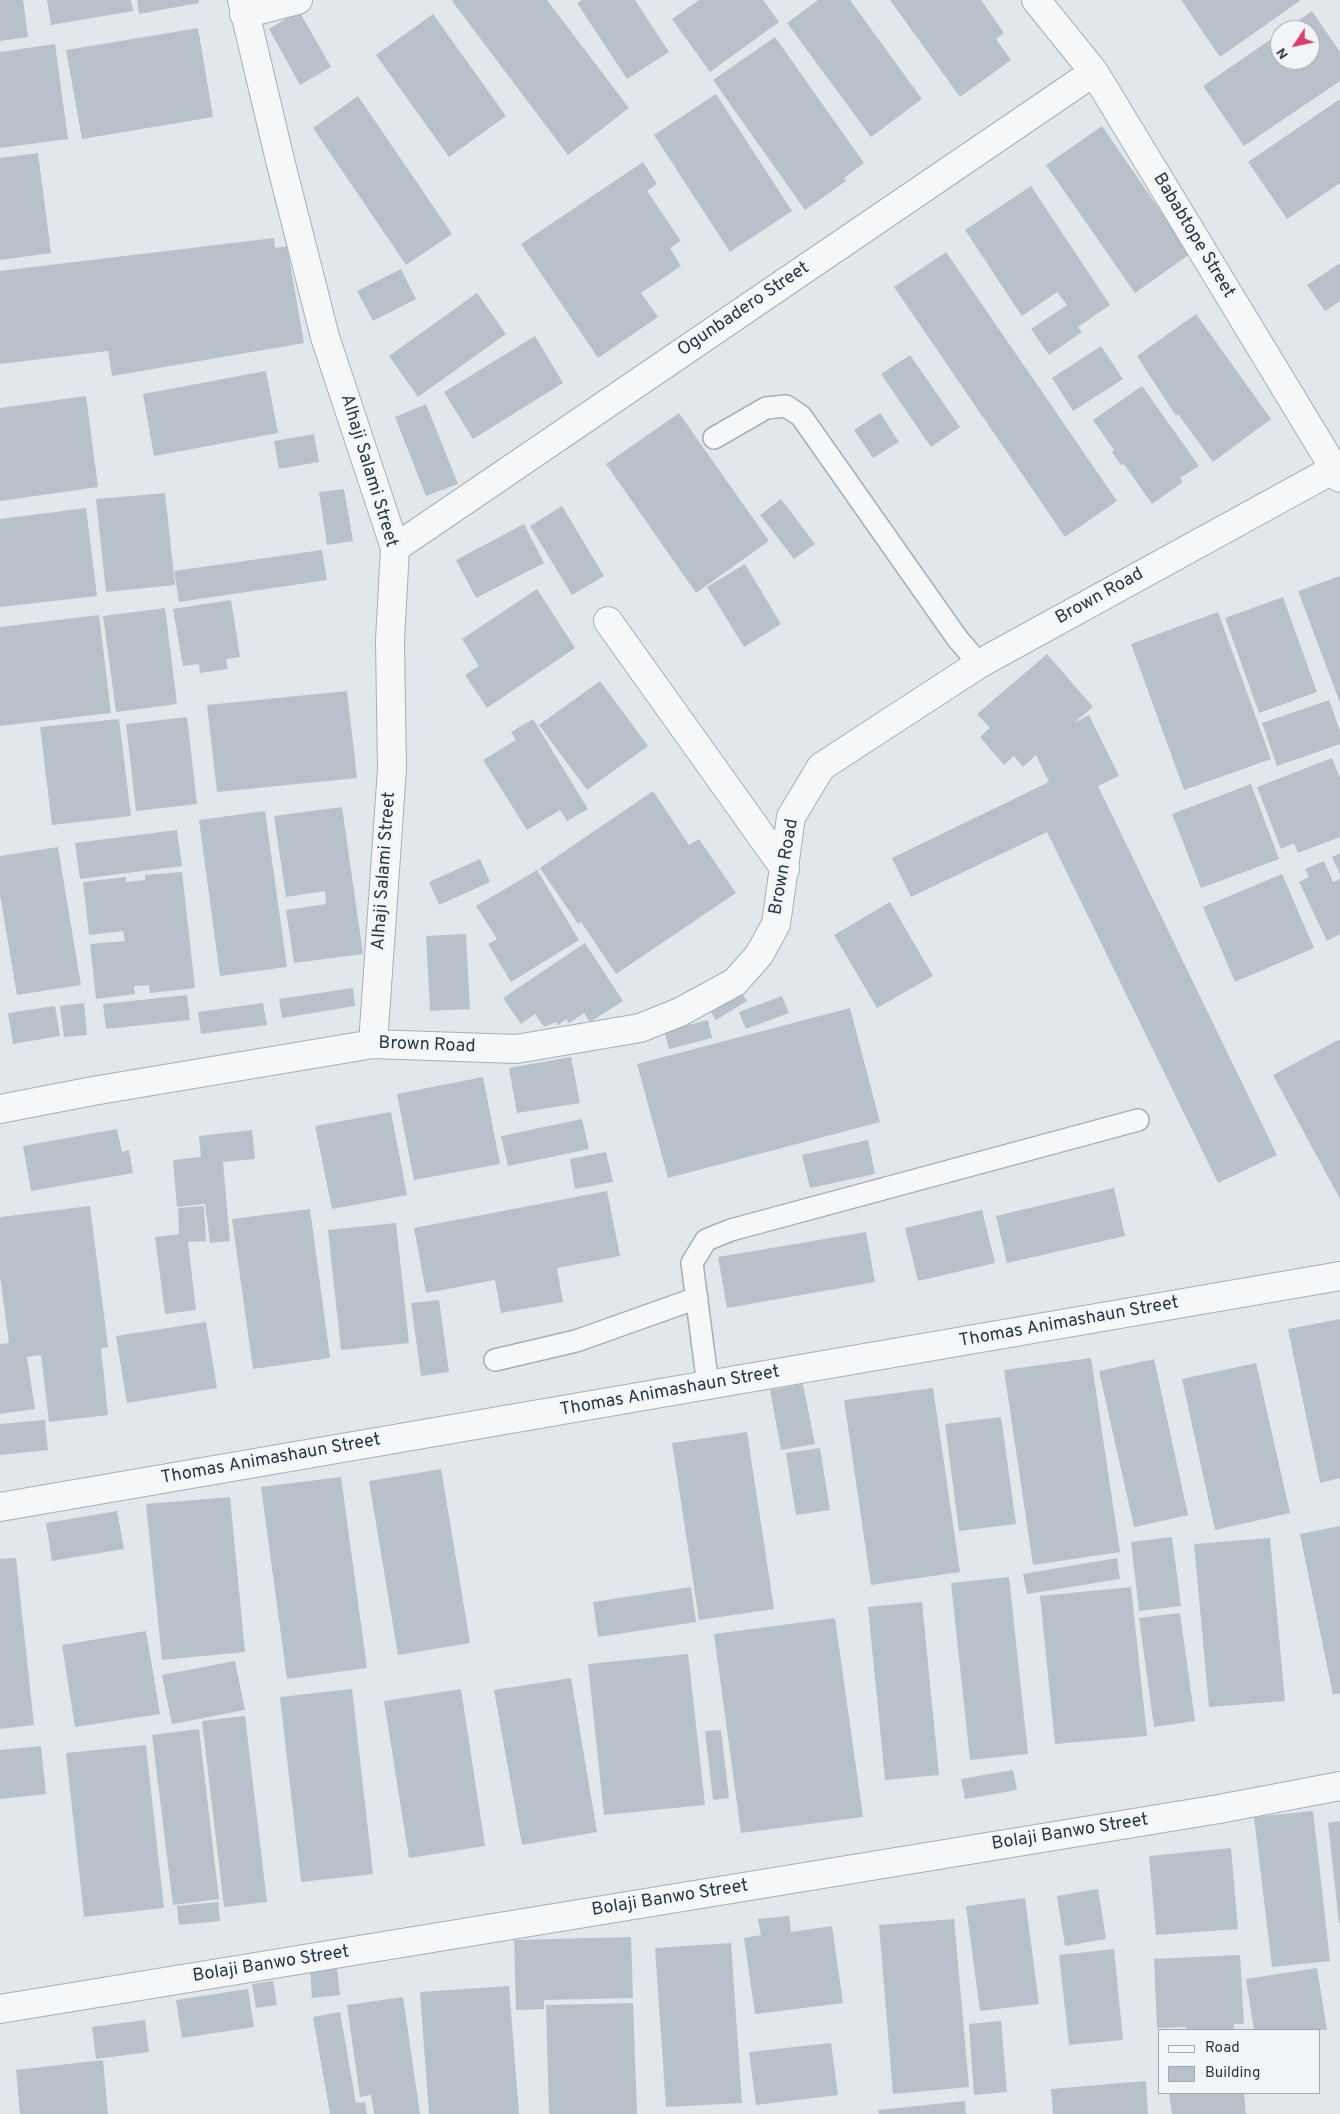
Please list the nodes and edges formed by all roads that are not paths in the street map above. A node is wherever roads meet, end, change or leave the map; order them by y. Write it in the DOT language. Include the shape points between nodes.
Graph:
graph roads {
  1 [pos="298,0"];
  2 [pos="1036,0"];
  3 [pos="243,7"];
  4 [pos="1094,72"];
  5 [pos="714,438"];
  6 [pos="1337,474"];
  7 [pos="394,548"];
  8 [pos="608,621"];
  9 [pos="979,664"];
  10 [pos="785,869"];
  11 [pos="373,1044"];
  12 [pos="0,1109"];
  13 [pos="1138,1120"];
  14 [pos="1340,1276"];
  15 [pos="697,1298"];
  16 [pos="495,1360"];
  17 [pos="708,1386"];
  18 [pos="0,1507"];
  19 [pos="1340,1786"];
  20 [pos="0,2009"];
  1 -- 3 [label="street"];
  2 -- 4 [label="street, Bababtope Street"];
  3 -- 7 [label="street, Alhaji Salami Street" via="325,337"];
  4 -- 6 [label="street, Bababtope Street"];
  4 -- 7 [label="street, Ogunbadero Street"];
  5 -- 9 [label="lane" via="766,408 786,406 801,416 957,638"];
  6 -- 9 [label="street, Brown Road"];
  7 -- 11 [label="street, Alhaji Salami Street" via="390,640 392,769"];
  8 -- 10 [label="street"];
  9 -- 10 [label="street, Brown Road" via="821,767 791,817"];
  10 -- 11 [label="street, Brown Road" via="776,924 759,956 736,982 680,1012 640,1028 516,1049"];
  11 -- 12 [label="street, Brown Road"];
  13 -- 15 [label="lane" via="706,1240 692,1263"];
  14 -- 17 [label="street, Thomas Animashaun Street"];
  15 -- 16 [label="lane" via="576,1341"];
  15 -- 17 [label="lane"];
  17 -- 18 [label="street, Thomas Animashaun Street"];
  19 -- 20 [label="street, Bolaji Banwo Street"];
}
